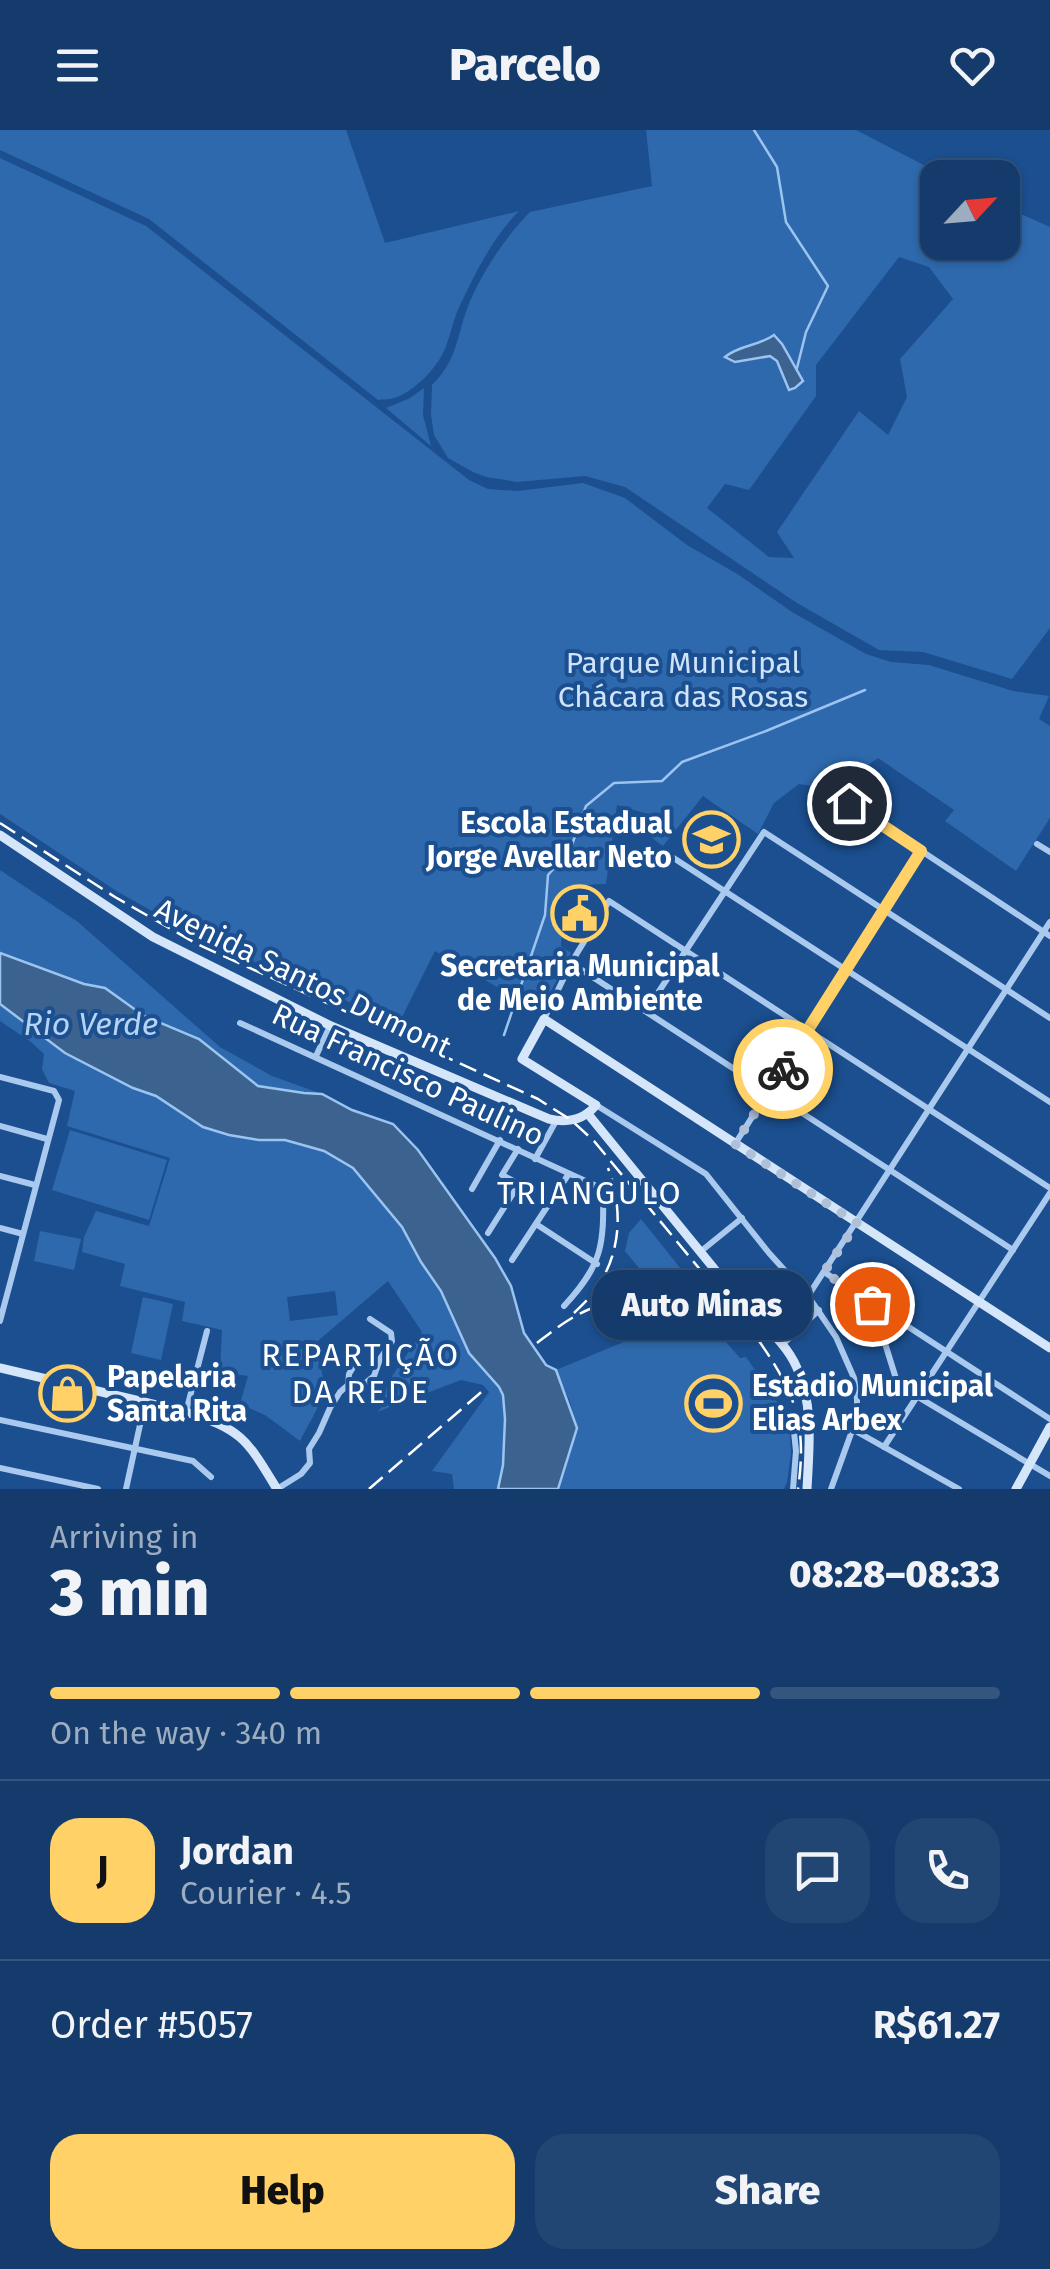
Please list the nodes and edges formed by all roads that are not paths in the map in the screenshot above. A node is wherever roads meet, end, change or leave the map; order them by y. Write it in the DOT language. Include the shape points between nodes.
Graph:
graph roads {
  1 [pos="849,803"];
  2 [pos="0,835"];
  3 [pos="1037,844"];
  4 [pos="921,851"];
  5 [pos="1050,852"];
  6 [pos="672,858"];
  7 [pos="724,892"];
  8 [pos="884,910"];
  9 [pos="1050,922"];
  10 [pos="1047,934"];
  11 [pos="686,951"];
  12 [pos="571,963"];
  13 [pos="845,970"];
  14 [pos="1006,990"];
  15 [pos="646,1011"];
  16 [pos="1050,1018"];
  17 [pos="544,1019"];
  18 [pos="240,1023"];
  19 [pos="330,1026"];
  20 [pos="808,1030"];
  21 [pos="968,1050"];
  22 [pos="316,1056"];
  23 [pos="0,1076"];
  24 [pos="769,1091"];
  25 [pos="1050,1102"];
  26 [pos="592,1109"];
  27 [pos="930,1110"];
  28 [pos="556,1121"];
  29 [pos="0,1126"];
  30 [pos="48,1139"];
  31 [pos="500,1140"];
  32 [pos="735,1144"];
  33 [pos="518,1149"];
  34 [pos="536,1159"];
  35 [pos="891,1170"];
  36 [pos="568,1175"];
  37 [pos="0,1176"];
  38 [pos="35,1185"];
  39 [pos="472,1188"];
  40 [pos="1050,1191"];
  41 [pos="742,1218"];
  42 [pos="857,1223"];
  43 [pos="536,1224"];
  44 [pos="0,1228"];
  45 [pos="488,1233"];
  46 [pos="23,1234"];
  47 [pos="1013,1250"];
  48 [pos="700,1252"];
  49 [pos="512,1260"];
  50 [pos="597,1264"];
  51 [pos="824,1272"];
  52 [pos="808,1296"];
  53 [pos="978,1302"];
  54 [pos="872,1304"];
  55 [pos="564,1306"];
  56 [pos="819,1310"];
  57 [pos="887,1313"];
  58 [pos="370,1318"];
  59 [pos="0,1319"];
  60 [pos="879,1324"];
  61 [pos="208,1330"];
  62 [pos="784,1343"];
  63 [pos="1050,1348"];
  64 [pos="946,1351"];
  65 [pos="352,1358"];
  66 [pos="0,1368"];
  67 [pos="348,1385"];
  68 [pos="917,1396"];
  69 [pos="145,1402"];
  70 [pos="186,1412"];
  71 [pos="1050,1419"];
  72 [pos="0,1420"];
  73 [pos="794,1423"];
  74 [pos="852,1429"];
  75 [pos="1049,1430"];
  76 [pos="884,1446"];
  77 [pos="135,1448"];
  78 [pos="1029,1464"];
  79 [pos="0,1468"];
  80 [pos="1050,1476"];
  81 [pos="211,1477"];
  82 [pos="98,1489"];
  83 [pos="126,1489"];
  84 [pos="277,1489"];
  85 [pos="794,1489"];
  86 [pos="807,1489"];
  87 [pos="831,1489"];
  88 [pos="959,1489"];
  89 [pos="1016,1489"];
  1 -- 4 [label="street"];
  2 -- 19 [label="street, Avenida Santos Dumont" via="153,937"];
  3 -- 5 [label="street"];
  4 -- 8 [label="street"];
  4 -- 10 [label="street"];
  6 -- 7 [label="street"];
  7 -- 8 [label="street" via="764,832"];
  7 -- 11 [label="street"];
  7 -- 13 [label="street"];
  8 -- 13 [label="street"];
  8 -- 14 [label="street"];
  9 -- 10 [label="street"];
  10 -- 14 [label="street"];
  11 -- 12 [label="street" via="609,901"];
  11 -- 15 [label="street"];
  11 -- 20 [label="street"];
  12 -- 15 [label="street"];
  12 -- 17 [label="street"];
  13 -- 20 [label="street"];
  13 -- 21 [label="street"];
  14 -- 16 [label="street"];
  14 -- 21 [label="street"];
  15 -- 24 [label="street"];
  17 -- 26 [label="street" via="522,1059"];
  17 -- 32 [label="street"];
  18 -- 22 [label="street, Rua Francisco Paulino"];
  19 -- 22 [label="street"];
  19 -- 28 [label="street, Avenida Santos Dumont"];
  20 -- 24 [label="street"];
  20 -- 27 [label="street"];
  21 -- 25 [label="street"];
  21 -- 27 [label="street"];
  22 -- 31 [label="street, Rua Francisco Paulino"];
  23 -- 30 [label="street" via="54,1091 59,1100"];
  24 -- 32 [label="street"];
  24 -- 35 [label="street"];
  26 -- 28 [label="street"];
  26 -- 41 [label="street" via="706,1174"];
  26 -- 48 [label="street"];
  27 -- 35 [label="street"];
  27 -- 40 [label="street"];
  28 -- 34 [label="street"];
  29 -- 30 [label="street"];
  30 -- 38 [label="street"];
  31 -- 33 [label="street, Rua Francisco Paulino"];
  31 -- 39 [label="street"];
  32 -- 42 [label="street"];
  33 -- 34 [label="street, Rua Francisco Paulino"];
  33 -- 45 [label="street" via="502,1175 519,1184"];
  34 -- 36 [label="street, Rua Francisco Paulino"];
  35 -- 42 [label="street"];
  35 -- 47 [label="street"];
  36 -- 43 [label="street"];
  36 -- 50 [label="street, Rua Francisco Paulino" via="603,1189"];
  37 -- 38 [label="street"];
  38 -- 46 [label="street"];
  40 -- 47 [label="street"];
  41 -- 48 [label="street"];
  41 -- 52 [label="street"];
  42 -- 51 [label="street"];
  42 -- 53 [label="street"];
  43 -- 49 [label="street"];
  43 -- 50 [label="street"];
  44 -- 46 [label="street"];
  46 -- 59 [label="street"];
  47 -- 53 [label="street"];
  48 -- 62 [label="street"];
  50 -- 55 [label="street"];
  51 -- 52 [label="street"];
  51 -- 54 [label="street"];
  52 -- 56 [label="street"];
  53 -- 63 [label="street"];
  53 -- 64 [label="street"];
  54 -- 57 [label="street"];
  54 -- 60 [label="street"];
  56 -- 62 [label="street"];
  56 -- 74 [label="street" via="854,1378"];
  57 -- 60 [label="street"];
  57 -- 64 [label="street"];
  58 -- 67 [label="street" via="392,1341 374,1376 358,1390"];
  60 -- 68 [label="street" via="898,1385"];
  61 -- 70 [label="street"];
  62 -- 86 [label="street" via="806,1394"];
  64 -- 68 [label="street"];
  64 -- 71 [label="street"];
  65 -- 67 [label="street" via="357,1361"];
  66 -- 69 [label="street"];
  67 -- 84 [label="street" via="308,1449 310,1464"];
  68 -- 76 [label="street"];
  68 -- 78 [label="street"];
  69 -- 70 [label="street"];
  69 -- 77 [label="street"];
  70 -- 84 [label="street" via="235,1432"];
  72 -- 77 [label="street"];
  73 -- 85 [label="street"];
  74 -- 76 [label="street"];
  74 -- 87 [label="street"];
  75 -- 78 [label="street"];
  76 -- 88 [label="street"];
  77 -- 81 [label="street" via="193,1461"];
  77 -- 83 [label="street"];
  78 -- 80 [label="street"];
  78 -- 89 [label="street"];
  79 -- 82 [label="street"];
}
